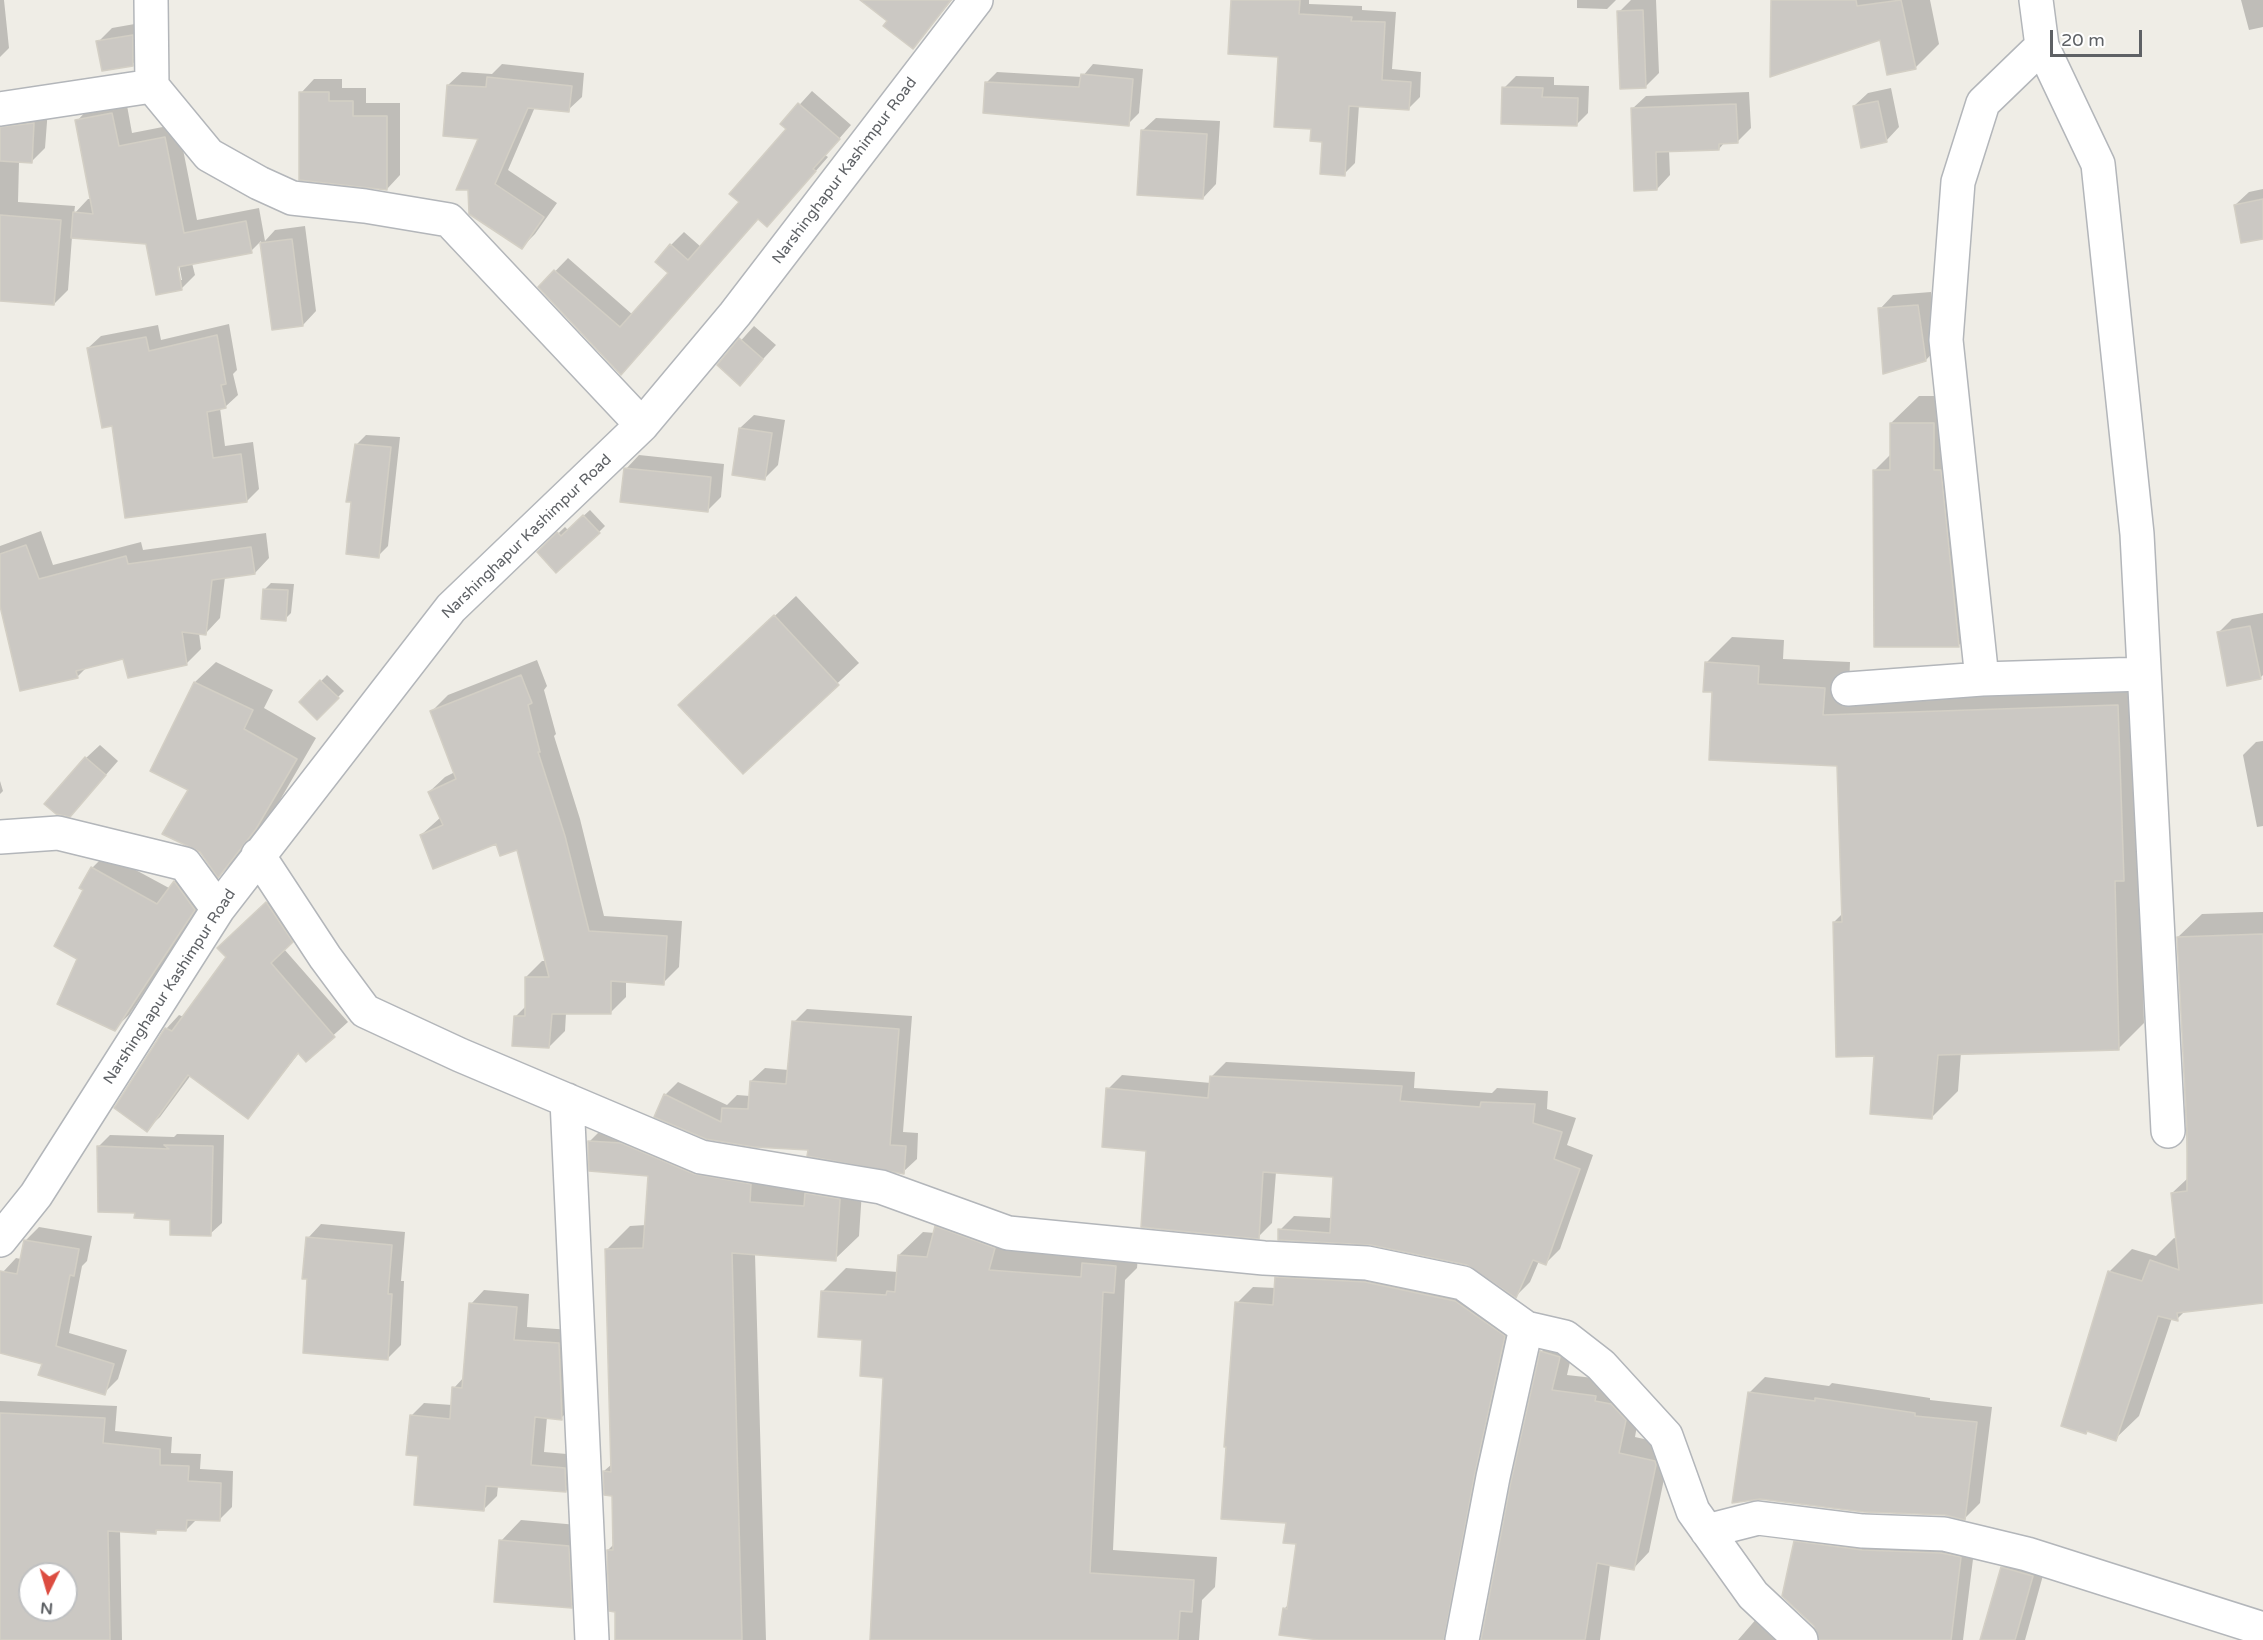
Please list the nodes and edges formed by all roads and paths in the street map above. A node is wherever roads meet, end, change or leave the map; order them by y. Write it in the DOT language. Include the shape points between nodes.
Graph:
graph roads {
  1 [pos="151,0"];
  2 [pos="976,0"];
  3 [pos="2036,0"];
  4 [pos="2042,46"];
  5 [pos="152,86"];
  6 [pos="0,109"];
  7 [pos="642,425"];
  8 [pos="2144,674"];
  9 [pos="1982,679"];
  10 [pos="1848,689"];
  11 [pos="0,837"];
  12 [pos="258,855"];
  13 [pos="218,909"];
  14 [pos="567,1100"];
  15 [pos="2168,1131"];
  16 [pos="0,1240"];
  17 [pos="1526,1328"];
  18 [pos="1707,1531"];
  19 [pos="2263,1629"];
  20 [pos="592,1640"];
  21 [pos="1462,1640"];
  22 [pos="1801,1640"];
  1 -- 5 [label="street"];
  2 -- 7 [label="street, Narshinghapur Kashimpur Road" via="735,314"];
  3 -- 4 [label="street"];
  4 -- 8 [label="street" via="2098,164 2137,534"];
  4 -- 9 [label="street" via="1983,103 1958,182 1946,340"];
  5 -- 6 [label="street"];
  5 -- 7 [label="street" via="210,155 284,195 449,220"];
  7 -- 12 [label="street, Narshinghapur Kashimpur Road" via="451,608"];
  8 -- 9 [label="street"];
  8 -- 15 [label="street"];
  9 -- 10 [label="street"];
  11 -- 13 [label="street" via="58,833 185,864"];
  12 -- 13 [label="street, Narshinghapur Kashimpur Road"];
  12 -- 14 [label="street" via="365,1011"];
  13 -- 16 [label="street, Narshinghapur Kashimpur Road" via="36,1195"];
  14 -- 17 [label="street" via="701,1157 881,1186 1008,1233 1264,1258 1367,1263 1463,1283"];
  14 -- 20 [label="street"];
  17 -- 18 [label="street" via="1565,1337 1601,1365 1666,1436 1693,1511"];
  17 -- 21 [label="street"];
  18 -- 19 [label="street" via="1758,1518 1863,1531 1944,1534 2027,1554"];
  18 -- 22 [label="street" via="1753,1594"];
}
